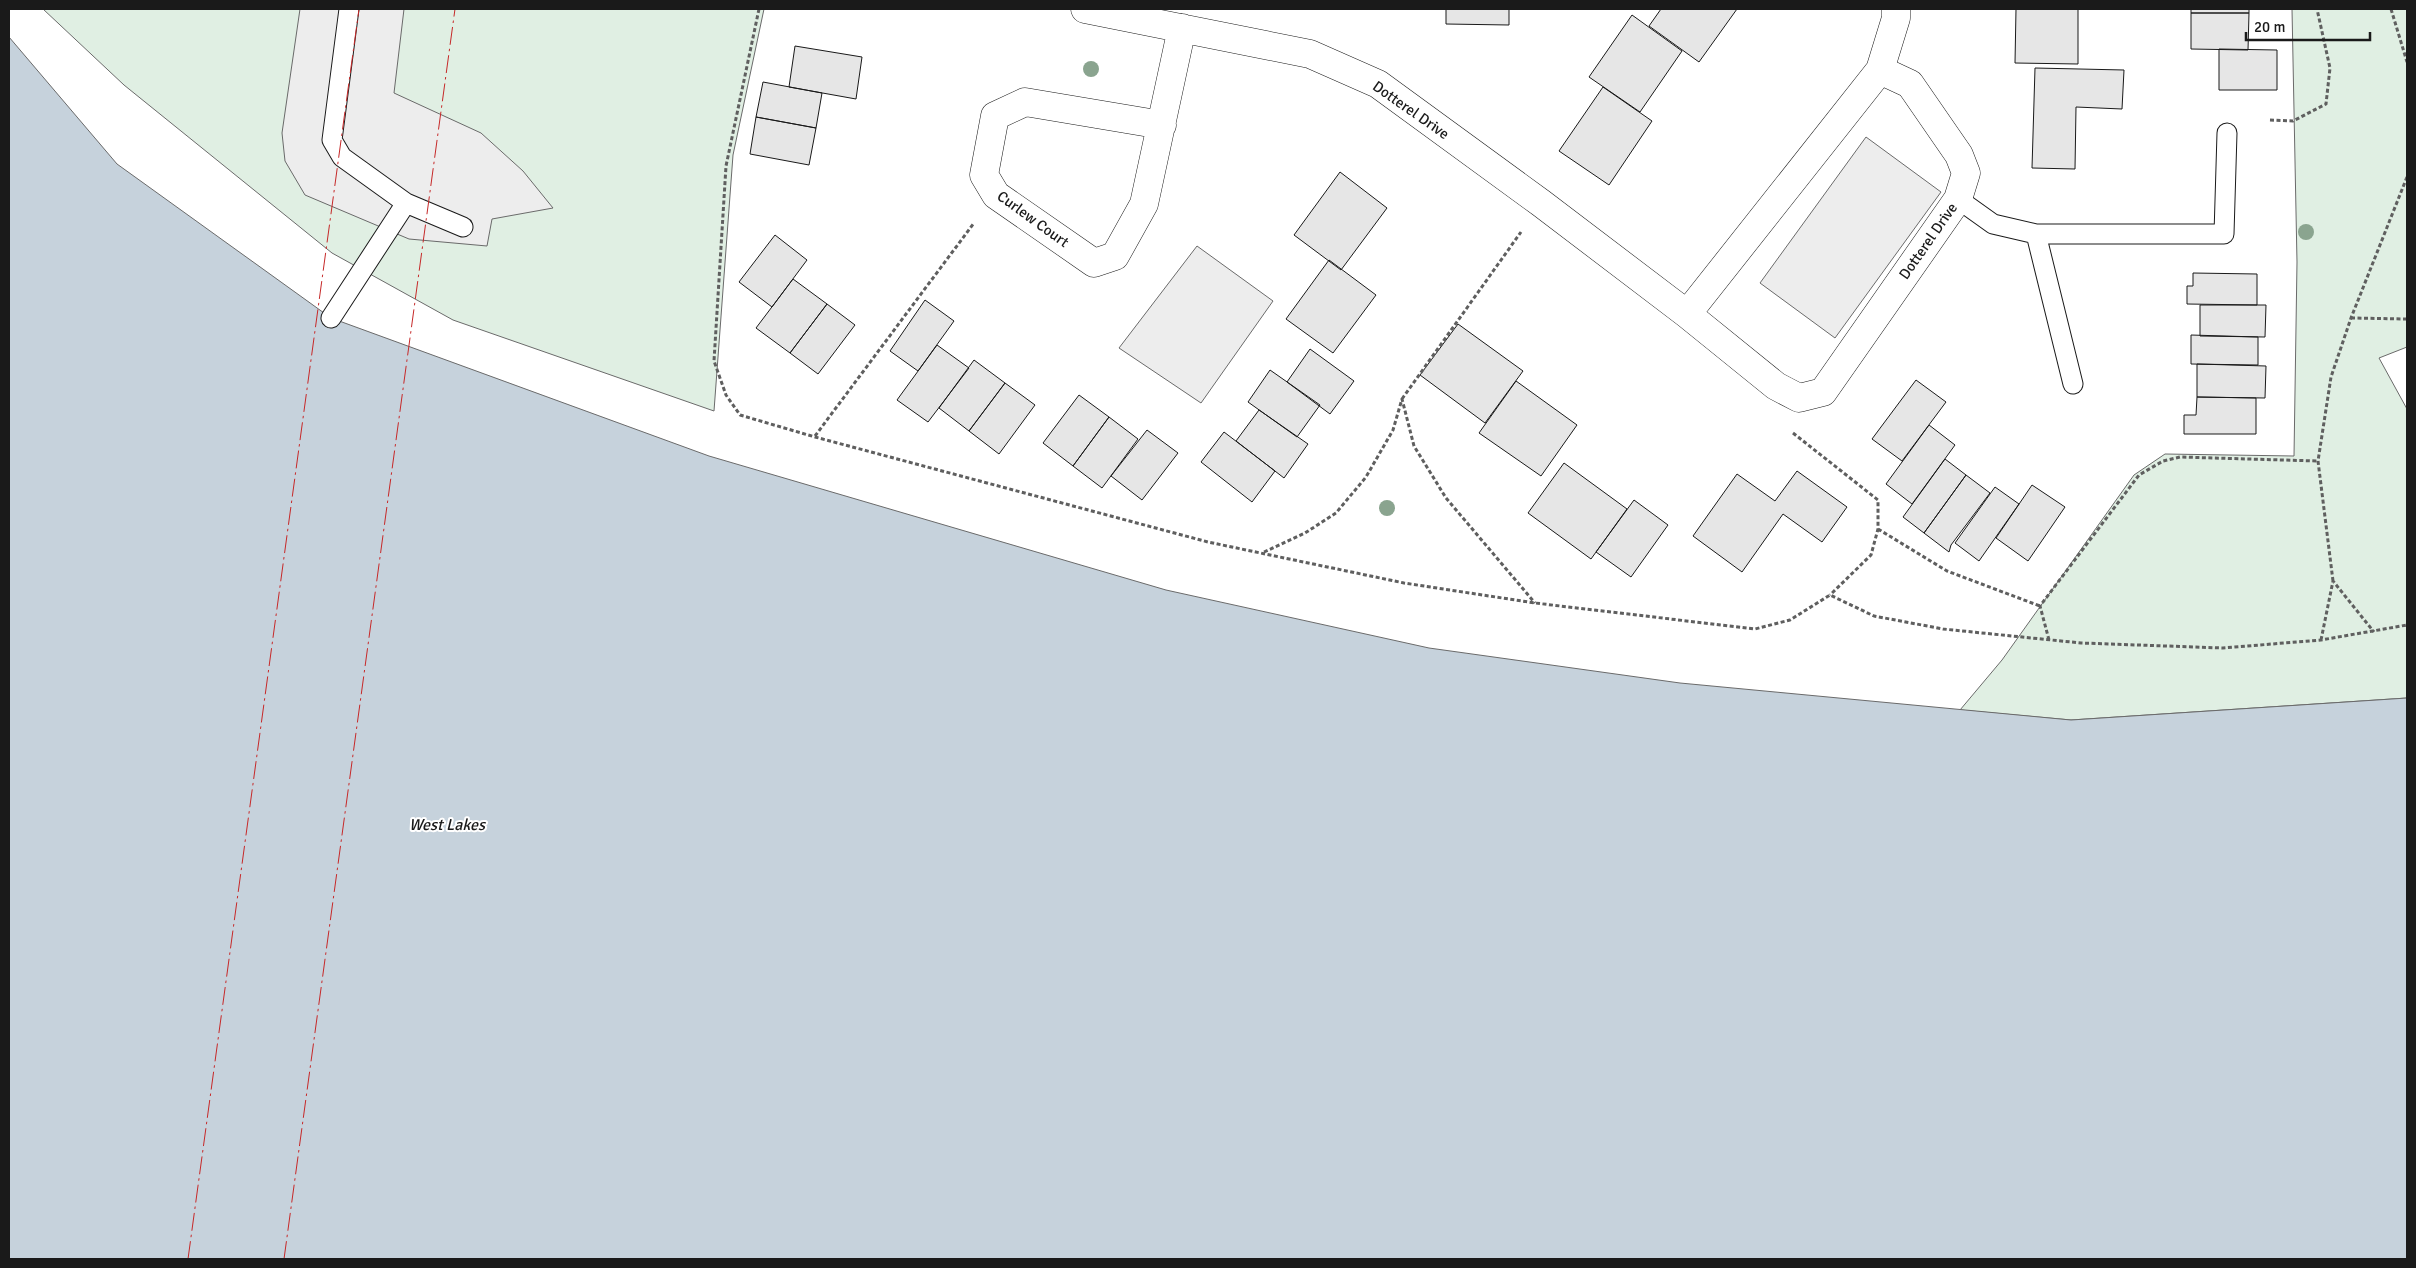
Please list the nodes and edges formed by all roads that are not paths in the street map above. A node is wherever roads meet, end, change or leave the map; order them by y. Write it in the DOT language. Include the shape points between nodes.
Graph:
graph roads {
  1 [pos="350,9"];
  2 [pos="1091,9"];
  3 [pos="1896,9"];
  4 [pos="1182,28"];
  5 [pos="1880,70"];
  6 [pos="1162,125"];
  7 [pos="2228,133"];
  8 [pos="1958,198"];
  9 [pos="406,203"];
  10 [pos="463,227"];
  11 [pos="2036,234"];
  12 [pos="1688,314"];
  13 [pos="331,318"];
  14 [pos="2073,384"];
  1 -- 9 [label="lane" via="332,140 342,157"];
  2 -- 4 [label="street, Dotterel Drive"];
  3 -- 5 [label="street"];
  4 -- 6 [label="street, Curlew Court"];
  4 -- 12 [label="street, Dotterel Drive" via="1310,54 1378,84"];
  5 -- 8 [label="street, Dotterel Drive" via="1910,84 1959,155 1966,173"];
  5 -- 12 [label="street"];
  6 -- 6 [label="street, Curlew Court" via="1144,204 1115,256 1094,263 996,195 984,175 995,116 1025,102"];
  7 -- 11 [label="lane" via="2224,234"];
  8 -- 11 [label="lane" via="1993,224"];
  8 -- 12 [label="street, Dotterel Drive" via="1823,392 1799,398 1776,386"];
  9 -- 10 [label="lane"];
  9 -- 13 [label="lane"];
  11 -- 14 [label="lane"];
}
